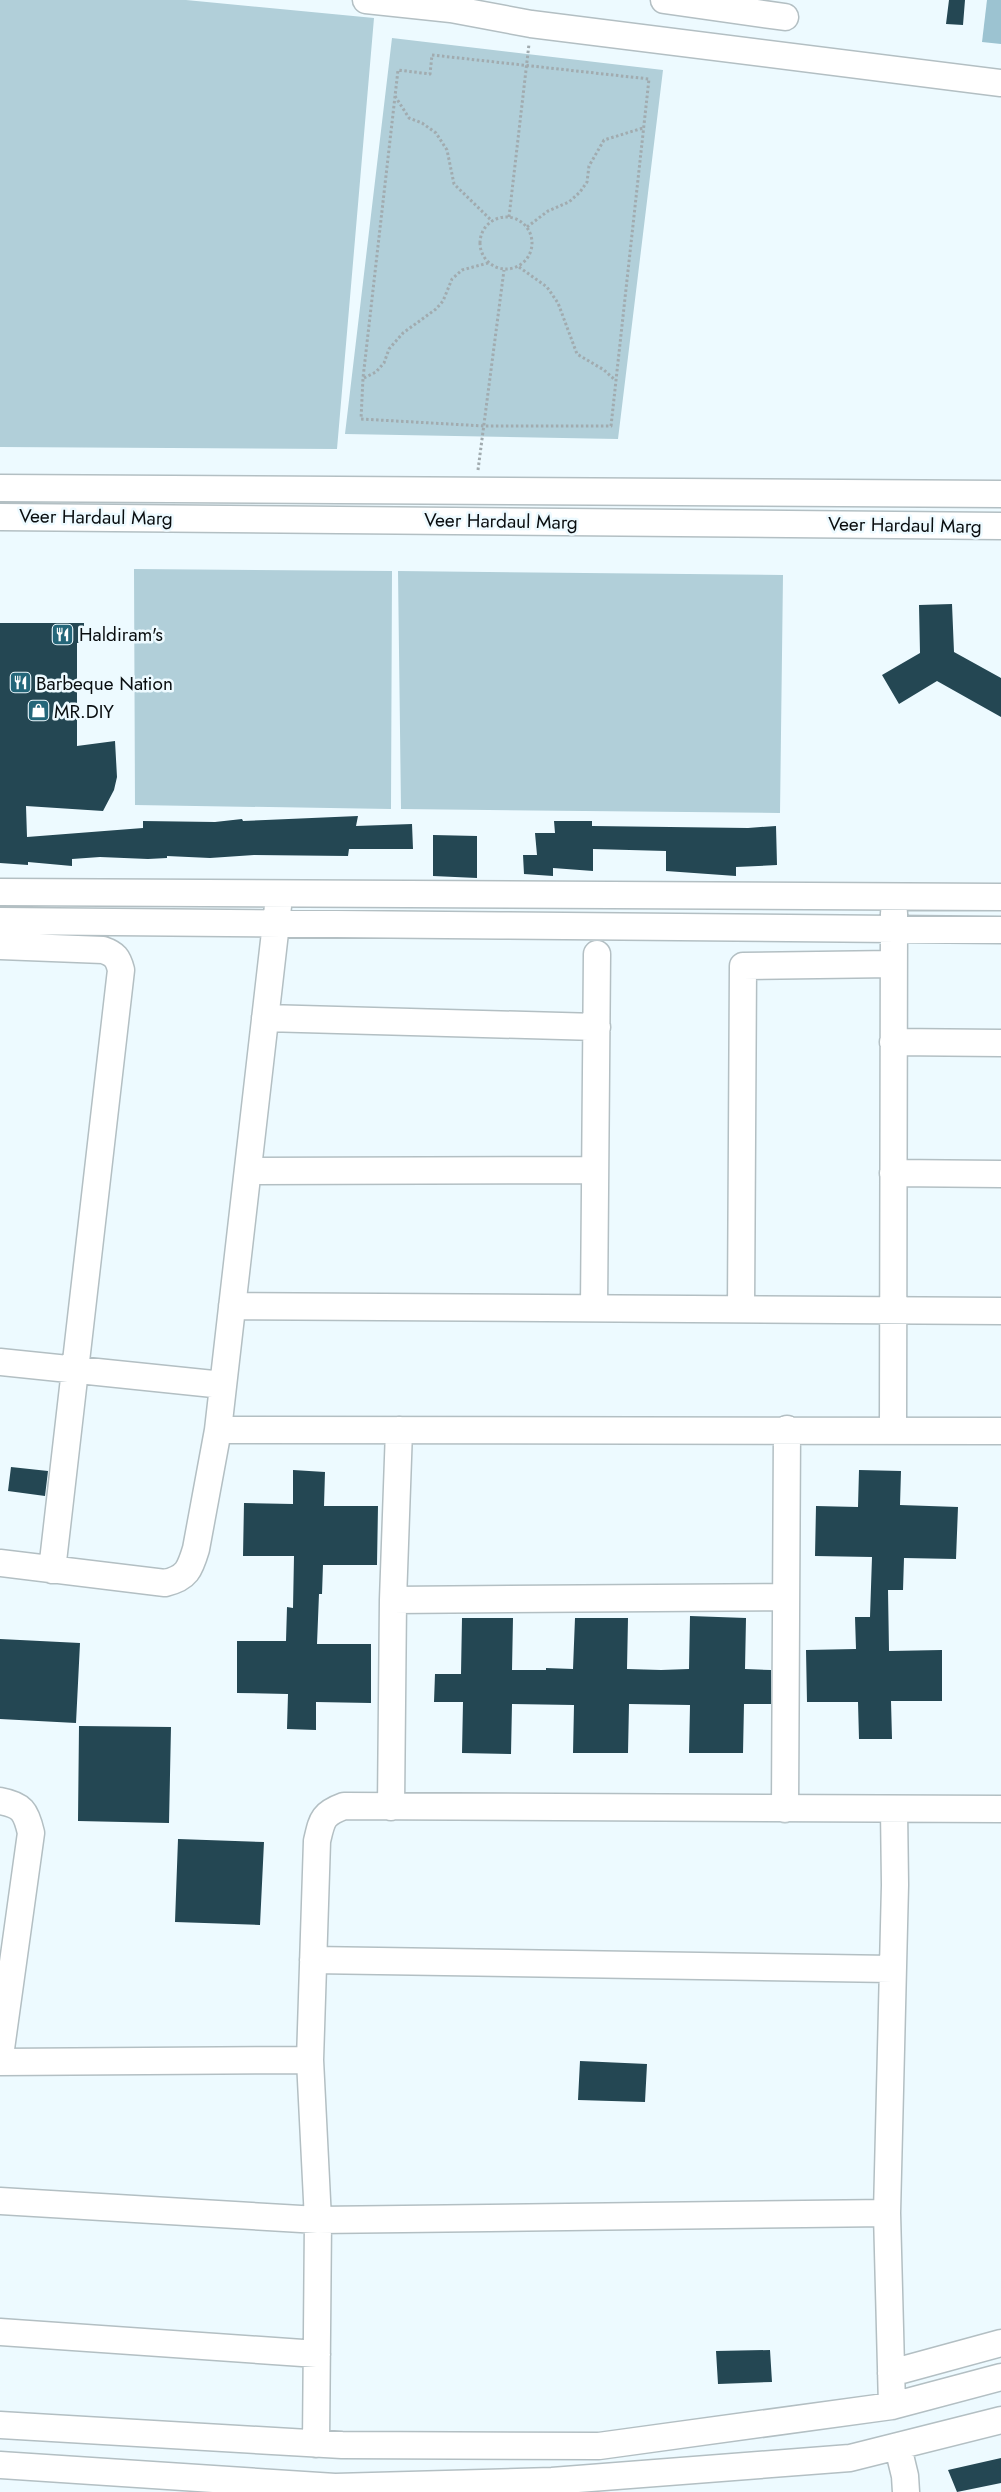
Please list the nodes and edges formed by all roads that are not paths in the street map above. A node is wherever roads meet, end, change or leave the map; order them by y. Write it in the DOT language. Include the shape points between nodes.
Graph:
graph roads {
  1 [pos="366,0"];
  2 [pos="664,0"];
  3 [pos="452,5"];
  4 [pos="786,9"];
  5 [pos="780,55"];
  6 [pos="1001,83"];
  7 [pos="0,488"];
  8 [pos="1001,494"];
  9 [pos="0,516"];
  10 [pos="1001,526"];
  11 [pos="0,892"];
  12 [pos="279,893"];
  13 [pos="894,896"];
  14 [pos="1001,896"];
  15 [pos="0,921"];
  16 [pos="277,924"];
  17 [pos="895,930"];
  18 [pos="1001,930"];
  19 [pos="0,946"];
  20 [pos="597,954"];
  21 [pos="893,964"];
  22 [pos="265,1018"];
  23 [pos="597,1027"];
  24 [pos="893,1042"];
  25 [pos="1001,1043"];
  26 [pos="595,1170"];
  27 [pos="248,1171"];
  28 [pos="893,1173"];
  29 [pos="1001,1174"];
  30 [pos="232,1306"];
  31 [pos="594,1308"];
  32 [pos="740,1309"];
  33 [pos="894,1310"];
  34 [pos="1001,1310"];
  35 [pos="0,1362"];
  36 [pos="76,1371"];
  37 [pos="223,1385"];
  38 [pos="787,1429"];
  39 [pos="893,1429"];
  40 [pos="218,1430"];
  41 [pos="399,1430"];
  42 [pos="1001,1431"];
  43 [pos="0,1563"];
  44 [pos="52,1570"];
  45 [pos="786,1597"];
  46 [pos="393,1600"];
  47 [pos="0,1801"];
  48 [pos="391,1807"];
  49 [pos="785,1808"];
  50 [pos="894,1809"];
  51 [pos="1001,1809"];
  52 [pos="313,1960"];
  53 [pos="892,1969"];
  54 [pos="0,2056"];
  55 [pos="310,2060"];
  56 [pos="0,2062"];
  57 [pos="0,2201"];
  58 [pos="887,2212"];
  59 [pos="318,2220"];
  60 [pos="0,2332"];
  61 [pos="1001,2343"];
  62 [pos="317,2354"];
  63 [pos="891,2373"];
  64 [pos="1001,2377"];
  65 [pos="892,2406"];
  66 [pos="1001,2420"];
  67 [pos="0,2425"];
  68 [pos="316,2444"];
  69 [pos="898,2447"];
  70 [pos="0,2465"];
  71 [pos="908,2492"];
  1 -- 3 [label="street"];
  2 -- 4 [label="street"];
  3 -- 5 [label="street" via="531,24"];
  4 -- 5 [label="street"];
  5 -- 6 [label="street"];
  7 -- 8 [label="street, Veer Hardaul Marg"];
  9 -- 10 [label="street, Veer Hardaul Marg"];
  11 -- 12 [label="street"];
  12 -- 13 [label="street"];
  12 -- 16 [label="street"];
  13 -- 14 [label="street"];
  13 -- 17 [label="street"];
  15 -- 16 [label="street"];
  16 -- 17 [label="street"];
  16 -- 22 [label="street"];
  17 -- 18 [label="street"];
  17 -- 21 [label="street"];
  19 -- 36 [label="street" via="103,950 118,959 121,970"];
  20 -- 23 [label="street"];
  21 -- 24 [label="street"];
  21 -- 32 [label="street" via="743,966"];
  22 -- 23 [label="street"];
  22 -- 27 [label="street"];
  23 -- 26 [label="street"];
  24 -- 25 [label="street"];
  24 -- 28 [label="street"];
  26 -- 27 [label="street"];
  26 -- 31 [label="street"];
  27 -- 30 [label="street"];
  28 -- 29 [label="street"];
  28 -- 33 [label="street"];
  30 -- 31 [label="street"];
  30 -- 37 [label="street"];
  31 -- 32 [label="street"];
  32 -- 33 [label="street"];
  33 -- 34 [label="street"];
  33 -- 39 [label="street"];
  35 -- 36 [label="street"];
  36 -- 37 [label="street"];
  36 -- 44 [label="street"];
  37 -- 40 [label="street"];
  38 -- 39 [label="street"];
  38 -- 41 [label="street"];
  38 -- 45 [label="street"];
  39 -- 42 [label="street"];
  40 -- 41 [label="street"];
  40 -- 44 [label="street" via="196,1549 190,1567 180,1580 165,1583"];
  41 -- 46 [label="street"];
  43 -- 44 [label="street"];
  45 -- 46 [label="street"];
  45 -- 49 [label="street"];
  46 -- 48 [label="street"];
  47 -- 54 [label="street" via="20,1807 28,1816 31,1833"];
  48 -- 49 [label="street"];
  48 -- 52 [label="street" via="344,1806 333,1810 322,1820 317,1841"];
  49 -- 50 [label="street"];
  50 -- 51 [label="street"];
  50 -- 53 [label="street"];
  52 -- 53 [label="street"];
  52 -- 55 [label="street"];
  53 -- 58 [label="street"];
  55 -- 56 [label="street"];
  55 -- 59 [label="street"];
  57 -- 59 [label="street"];
  58 -- 59 [label="street"];
  58 -- 63 [label="street"];
  59 -- 62 [label="street"];
  60 -- 62 [label="street"];
  61 -- 63 [label="street"];
  62 -- 68 [label="street"];
  63 -- 65 [label="street"];
  64 -- 65 [label="street"];
  65 -- 68 [label="street" via="599,2446"];
  66 -- 69 [label="street"];
  67 -- 68 [label="street"];
  69 -- 70 [label="street" via="850,2458 552,2481 335,2487"];
  69 -- 71 [label="street"];
}
